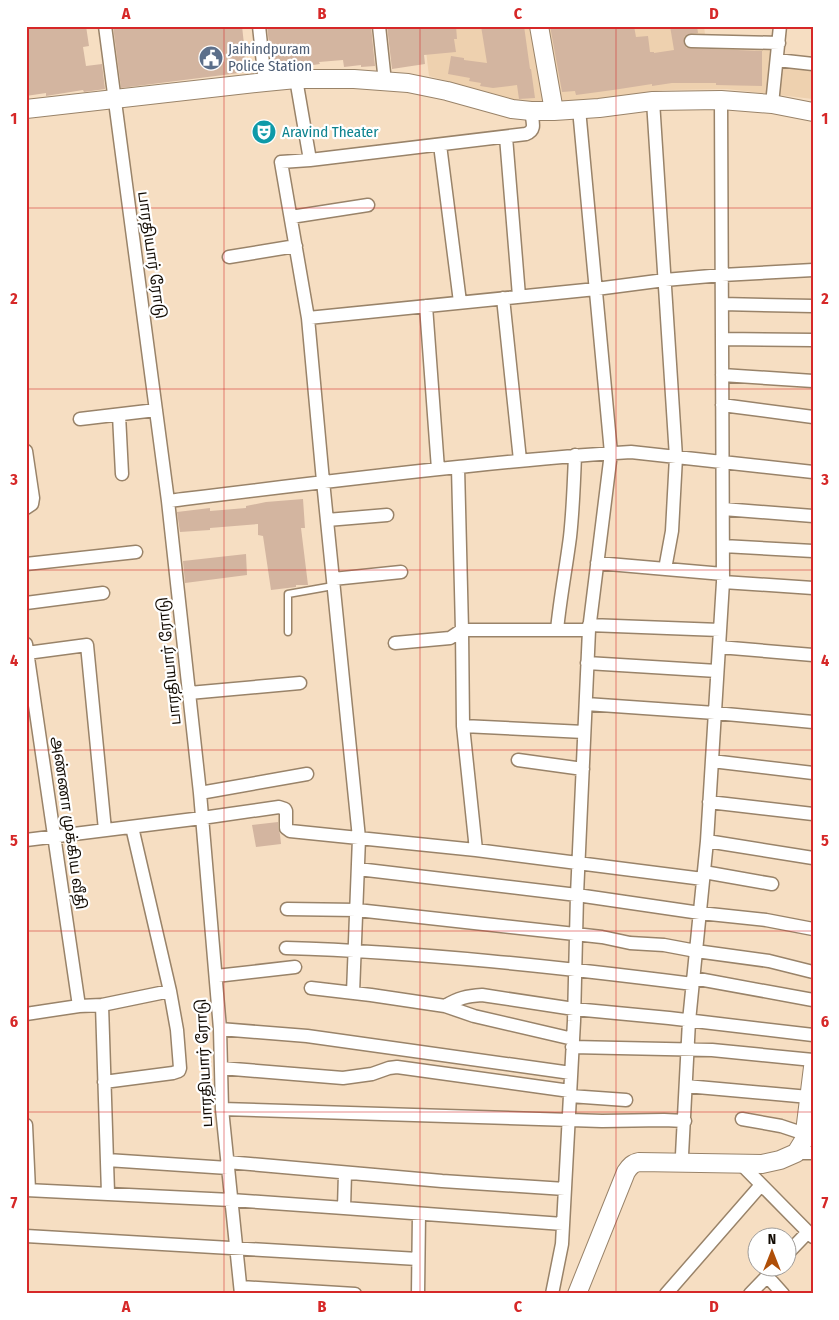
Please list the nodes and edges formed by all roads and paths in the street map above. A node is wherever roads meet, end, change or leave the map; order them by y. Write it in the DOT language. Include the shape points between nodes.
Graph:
graph roads {
  1 [pos="105,26"];
  2 [pos="259,26"];
  3 [pos="379,26"];
  4 [pos="539,26"];
  5 [pos="780,26"];
  6 [pos="691,40"];
  7 [pos="779,43"];
  8 [pos="777,60"];
  9 [pos="813,64"];
  10 [pos="296,80"];
  11 [pos="265,82"];
  12 [pos="386,82"];
  13 [pos="114,100"];
  14 [pos="720,100"];
  15 [pos="653,101"];
  16 [pos="772,104"];
  17 [pos="26,109"];
  18 [pos="579,109"];
  19 [pos="531,111"];
  20 [pos="554,111"];
  21 [pos="813,112"];
  22 [pos="506,137"];
  23 [pos="440,145"];
  24 [pos="310,160"];
  25 [pos="368,205"];
  26 [pos="291,217"];
  27 [pos="296,246"];
  28 [pos="228,257"];
  29 [pos="813,270"];
  30 [pos="722,275"];
  31 [pos="665,280"];
  32 [pos="596,289"];
  33 [pos="519,296"];
  34 [pos="503,298"];
  35 [pos="460,302"];
  36 [pos="722,304"];
  37 [pos="426,306"];
  38 [pos="813,306"];
  39 [pos="308,318"];
  40 [pos="722,339"];
  41 [pos="813,340"];
  42 [pos="722,375"];
  43 [pos="813,381"];
  44 [pos="722,404"];
  45 [pos="156,410"];
  46 [pos="119,415"];
  47 [pos="813,416"];
  48 [pos="80,419"];
  49 [pos="26,451"];
  50 [pos="611,453"];
  51 [pos="575,455"];
  52 [pos="676,457"];
  53 [pos="520,460"];
  54 [pos="722,462"];
  55 [pos="458,467"];
  56 [pos="438,469"];
  57 [pos="813,472"];
  58 [pos="122,474"];
  59 [pos="323,481"];
  60 [pos="168,501"];
  61 [pos="26,508"];
  62 [pos="723,509"];
  63 [pos="387,515"];
  64 [pos="813,516"];
  65 [pos="327,520"];
  66 [pos="723,546"];
  67 [pos="813,551"];
  68 [pos="136,552"];
  69 [pos="597,563"];
  70 [pos="26,564"];
  71 [pos="665,569"];
  72 [pos="401,572"];
  73 [pos="723,578"];
  74 [pos="333,582"];
  75 [pos="813,588"];
  76 [pos="103,594"];
  77 [pos="26,603"];
  78 [pos="589,628"];
  79 [pos="462,630"];
  80 [pos="557,630"];
  81 [pos="720,630"];
  82 [pos="288,632"];
  83 [pos="395,643"];
  84 [pos="719,647"];
  85 [pos="27,648"];
  86 [pos="813,655"];
  87 [pos="587,663"];
  88 [pos="717,671"];
  89 [pos="300,683"];
  90 [pos="189,693"];
  91 [pos="586,704"];
  92 [pos="715,712"];
  93 [pos="813,722"];
  94 [pos="463,726"];
  95 [pos="584,732"];
  96 [pos="518,760"];
  97 [pos="712,761"];
  98 [pos="583,769"];
  99 [pos="813,773"];
  100 [pos="307,774"];
  101 [pos="200,793"];
  102 [pos="709,802"];
  103 [pos="813,814"];
  104 [pos="202,818"];
  105 [pos="132,827"];
  106 [pos="105,830"];
  107 [pos="54,836"];
  108 [pos="359,838"];
  109 [pos="26,840"];
  110 [pos="707,841"];
  111 [pos="476,850"];
  112 [pos="813,858"];
  113 [pos="578,862"];
  114 [pos="358,869"];
  115 [pos="703,875"];
  116 [pos="772,884"];
  117 [pos="576,895"];
  118 [pos="287,909"];
  119 [pos="357,910"];
  120 [pos="700,913"];
  121 [pos="813,929"];
  122 [pos="576,934"];
  123 [pos="286,948"];
  124 [pos="356,950"];
  125 [pos="696,951"];
  126 [pos="295,967"];
  127 [pos="575,969"];
  128 [pos="812,972"];
  129 [pos="216,976"];
  130 [pos="693,981"];
  131 [pos="311,988"];
  132 [pos="170,991"];
  133 [pos="353,993"];
  134 [pos="806,999"];
  135 [pos="102,1005"];
  136 [pos="79,1006"];
  137 [pos="445,1006"];
  138 [pos="574,1009"];
  139 [pos="26,1014"];
  140 [pos="689,1021"];
  141 [pos="220,1029"];
  142 [pos="804,1034"];
  143 [pos="573,1043"];
  144 [pos="688,1049"];
  145 [pos="805,1061"];
  146 [pos="221,1068"];
  147 [pos="571,1073"];
  148 [pos="104,1082"];
  149 [pos="686,1086"];
  150 [pos="570,1093"];
  151 [pos="799,1096"];
  152 [pos="626,1100"];
  153 [pos="222,1109"];
  154 [pos="742,1119"];
  155 [pos="568,1120"];
  156 [pos="685,1121"];
  157 [pos="26,1125"];
  158 [pos="800,1139"];
  159 [pos="683,1155"];
  160 [pos="107,1160"];
  161 [pos="740,1163"];
  162 [pos="228,1165"];
  163 [pos="346,1173"];
  164 [pos="761,1185"];
  165 [pos="565,1189"];
  166 [pos="28,1190"];
  167 [pos="108,1193"];
  168 [pos="231,1200"];
  169 [pos="344,1208"];
  170 [pos="419,1214"];
  171 [pos="563,1224"];
  172 [pos="810,1235"];
  173 [pos="26,1236"];
  174 [pos="796,1247"];
  175 [pos="237,1248"];
  176 [pos="418,1259"];
  177 [pos="765,1278"];
  178 [pos="774,1278"];
  179 [pos="241,1291"];
  180 [pos="582,1292"];
  181 [pos="355,1294"];
  182 [pos="418,1294"];
  183 [pos="552,1294"];
  184 [pos="666,1294"];
  185 [pos="750,1294"];
  186 [pos="783,1294"];
  1 -- 13 [label="street, பாரதியார் ரோடு"];
  2 -- 11 [label="street"];
  3 -- 12 [label="street"];
  4 -- 20 [label="street"];
  5 -- 7 [label="street"];
  6 -- 7 [label="street"];
  7 -- 8 [label="street"];
  8 -- 9 [label="street"];
  8 -- 16 [label="street"];
  10 -- 11 [label="street"];
  10 -- 12 [label="street"];
  10 -- 24 [label="street"];
  11 -- 13 [label="street"];
  12 -- 19 [label="street" via="408,83"];
  13 -- 17 [label="street"];
  13 -- 45 [label="street, பாரதியார் ரோடு"];
  14 -- 15 [label="street"];
  14 -- 16 [label="street"];
  14 -- 30 [label="street"];
  15 -- 18 [label="street"];
  15 -- 31 [label="street"];
  16 -- 21 [label="street"];
  18 -- 20 [label="street"];
  18 -- 32 [label="street"];
  19 -- 20 [label="street"];
  19 -- 22 [label="street" via="532,131"];
  22 -- 23 [label="street"];
  22 -- 33 [label="street"];
  23 -- 24 [label="street"];
  23 -- 35 [label="street"];
  24 -- 26 [label="street" via="282,162"];
  25 -- 26 [label="street"];
  26 -- 27 [label="street"];
  27 -- 28 [label="street"];
  27 -- 39 [label="street"];
  29 -- 30 [label="street"];
  30 -- 31 [label="street"];
  30 -- 36 [label="street"];
  31 -- 32 [label="street"];
  31 -- 52 [label="street"];
  32 -- 33 [label="street"];
  32 -- 50 [label="street"];
  33 -- 34 [label="street"];
  34 -- 35 [label="street"];
  34 -- 53 [label="street"];
  35 -- 37 [label="street"];
  36 -- 38 [label="street"];
  36 -- 40 [label="street"];
  37 -- 39 [label="street"];
  37 -- 56 [label="street"];
  39 -- 59 [label="street"];
  40 -- 41 [label="street"];
  40 -- 42 [label="street"];
  42 -- 43 [label="street"];
  42 -- 44 [label="street"];
  44 -- 47 [label="street"];
  44 -- 54 [label="street"];
  45 -- 46 [label="street"];
  45 -- 60 [label="street, பாரதியார் ரோடு"];
  46 -- 48 [label="street"];
  46 -- 58 [label="street"];
  49 -- 61 [label="street" via="33,498 32,504"];
  50 -- 51 [label="street"];
  50 -- 52 [label="street"];
  50 -- 69 [label="street"];
  51 -- 53 [label="street"];
  51 -- 80 [label="street" via="570,529"];
  52 -- 54 [label="street"];
  52 -- 71 [label="street" via="672,530"];
  53 -- 55 [label="street"];
  54 -- 57 [label="street"];
  54 -- 62 [label="street"];
  55 -- 56 [label="street"];
  55 -- 79 [label="street"];
  56 -- 59 [label="street"];
  59 -- 60 [label="street"];
  59 -- 65 [label="street"];
  60 -- 90 [label="street, பாரதியார் ரோடு"];
  62 -- 64 [label="street"];
  62 -- 66 [label="street"];
  63 -- 65 [label="street"];
  65 -- 74 [label="street"];
  66 -- 67 [label="street"];
  66 -- 73 [label="street"];
  68 -- 70 [label="street"];
  69 -- 71 [label="street"];
  69 -- 78 [label="street"];
  71 -- 73 [label="street"];
  72 -- 74 [label="street"];
  73 -- 75 [label="street"];
  73 -- 81 [label="street"];
  74 -- 82 [label="lane" via="288,594"];
  74 -- 108 [label="street"];
  76 -- 77 [label="street"];
  78 -- 80 [label="street"];
  78 -- 81 [label="street"];
  78 -- 87 [label="street"];
  79 -- 80 [label="street"];
  79 -- 83 [label="street" via="450,638"];
  79 -- 94 [label="street"];
  81 -- 84 [label="street"];
  84 -- 86 [label="street"];
  84 -- 88 [label="street"];
  85 -- 106 [label="street" via="87,644"];
  85 -- 107 [label="street, அண்ணா முக்கிய வீதி"];
  87 -- 88 [label="street"];
  87 -- 91 [label="street"];
  88 -- 92 [label="street"];
  89 -- 90 [label="street"];
  90 -- 101 [label="street, பாரதியார் ரோடு"];
  91 -- 92 [label="street"];
  91 -- 95 [label="street"];
  92 -- 93 [label="street"];
  92 -- 97 [label="street"];
  94 -- 95 [label="street"];
  94 -- 111 [label="street"];
  95 -- 98 [label="street"];
  96 -- 98 [label="street"];
  97 -- 99 [label="street"];
  97 -- 102 [label="street"];
  98 -- 113 [label="street"];
  100 -- 101 [label="street"];
  101 -- 104 [label="street, பாரதியார் ரோடு"];
  102 -- 103 [label="street"];
  102 -- 110 [label="street"];
  104 -- 105 [label="street"];
  104 -- 108 [label="street" via="279,807 285,809 288,830"];
  104 -- 129 [label="street, பாரதியார் ரோடு"];
  105 -- 106 [label="street"];
  105 -- 132 [label="street"];
  106 -- 107 [label="street"];
  107 -- 109 [label="street"];
  107 -- 136 [label="street, அண்ணா முக்கிய வீதி"];
  108 -- 111 [label="street"];
  108 -- 114 [label="street"];
  110 -- 112 [label="street"];
  110 -- 115 [label="street"];
  111 -- 113 [label="street"];
  113 -- 115 [label="street"];
  113 -- 117 [label="street"];
  114 -- 117 [label="street"];
  114 -- 119 [label="street"];
  115 -- 116 [label="street"];
  115 -- 120 [label="street"];
  117 -- 120 [label="street"];
  117 -- 122 [label="street"];
  118 -- 119 [label="street"];
  119 -- 122 [label="street"];
  119 -- 124 [label="street"];
  120 -- 121 [label="street"];
  120 -- 125 [label="street"];
  122 -- 125 [label="street"];
  122 -- 127 [label="street"];
  123 -- 124 [label="street"];
  124 -- 127 [label="street"];
  124 -- 133 [label="street"];
  125 -- 128 [label="street" via="769,961"];
  125 -- 130 [label="street"];
  126 -- 129 [label="street"];
  127 -- 130 [label="street"];
  127 -- 138 [label="street"];
  129 -- 141 [label="street, பாரதியார் ரோடு"];
  130 -- 134 [label="street"];
  130 -- 140 [label="street"];
  131 -- 133 [label="street"];
  132 -- 135 [label="street"];
  132 -- 148 [label="street" via="177,1030 179,1071"];
  133 -- 137 [label="street"];
  135 -- 136 [label="street"];
  135 -- 148 [label="street"];
  136 -- 139 [label="street"];
  137 -- 138 [label="street" via="459,998 482,995"];
  137 -- 143 [label="street"];
  138 -- 140 [label="street"];
  138 -- 143 [label="street"];
  140 -- 142 [label="street"];
  140 -- 144 [label="street"];
  141 -- 146 [label="street, பாரதியார் ரோடு"];
  141 -- 147 [label="street" via="307,1036"];
  143 -- 144 [label="street" via="636,1049"];
  143 -- 147 [label="street"];
  144 -- 145 [label="street"];
  144 -- 149 [label="street"];
  145 -- 151 [label="street"];
  146 -- 150 [label="street" via="343,1078 397,1067"];
  146 -- 153 [label="street, பாரதியார் ரோடு"];
  147 -- 150 [label="street"];
  148 -- 160 [label="street"];
  149 -- 151 [label="street"];
  149 -- 156 [label="street"];
  150 -- 152 [label="street"];
  150 -- 155 [label="street"];
  151 -- 158 [label="street"];
  153 -- 155 [label="street"];
  153 -- 162 [label="street, பாரதியார் ரோடு"];
  154 -- 158 [label="street"];
  155 -- 156 [label="street"];
  155 -- 165 [label="street"];
  156 -- 159 [label="street"];
  157 -- 166 [label="street"];
  158 -- 161 [label="street" via="780,1160 762,1164"];
  159 -- 161 [label="street"];
  159 -- 180 [label="street" via="633,1163 629,1167"];
  160 -- 162 [label="street"];
  160 -- 167 [label="street"];
  161 -- 164 [label="street"];
  162 -- 163 [label="street"];
  162 -- 168 [label="street, பாரதியார் ரோடு"];
  163 -- 165 [label="street"];
  163 -- 169 [label="street"];
  164 -- 172 [label="street"];
  164 -- 184 [label="street"];
  165 -- 171 [label="street"];
  166 -- 167 [label="street"];
  167 -- 168 [label="street"];
  168 -- 169 [label="street"];
  168 -- 175 [label="street, பாரதியார் ரோடு"];
  169 -- 170 [label="street"];
  170 -- 171 [label="street"];
  170 -- 176 [label="street"];
  171 -- 183 [label="street"];
  172 -- 174 [label="street"];
  173 -- 175 [label="street"];
  175 -- 176 [label="street"];
  175 -- 179 [label="street, பாரதியார் ரோடு"];
  176 -- 182 [label="street"];
  177 -- 185 [label="street"];
  178 -- 186 [label="street"];
  179 -- 181 [label="street"];
}
